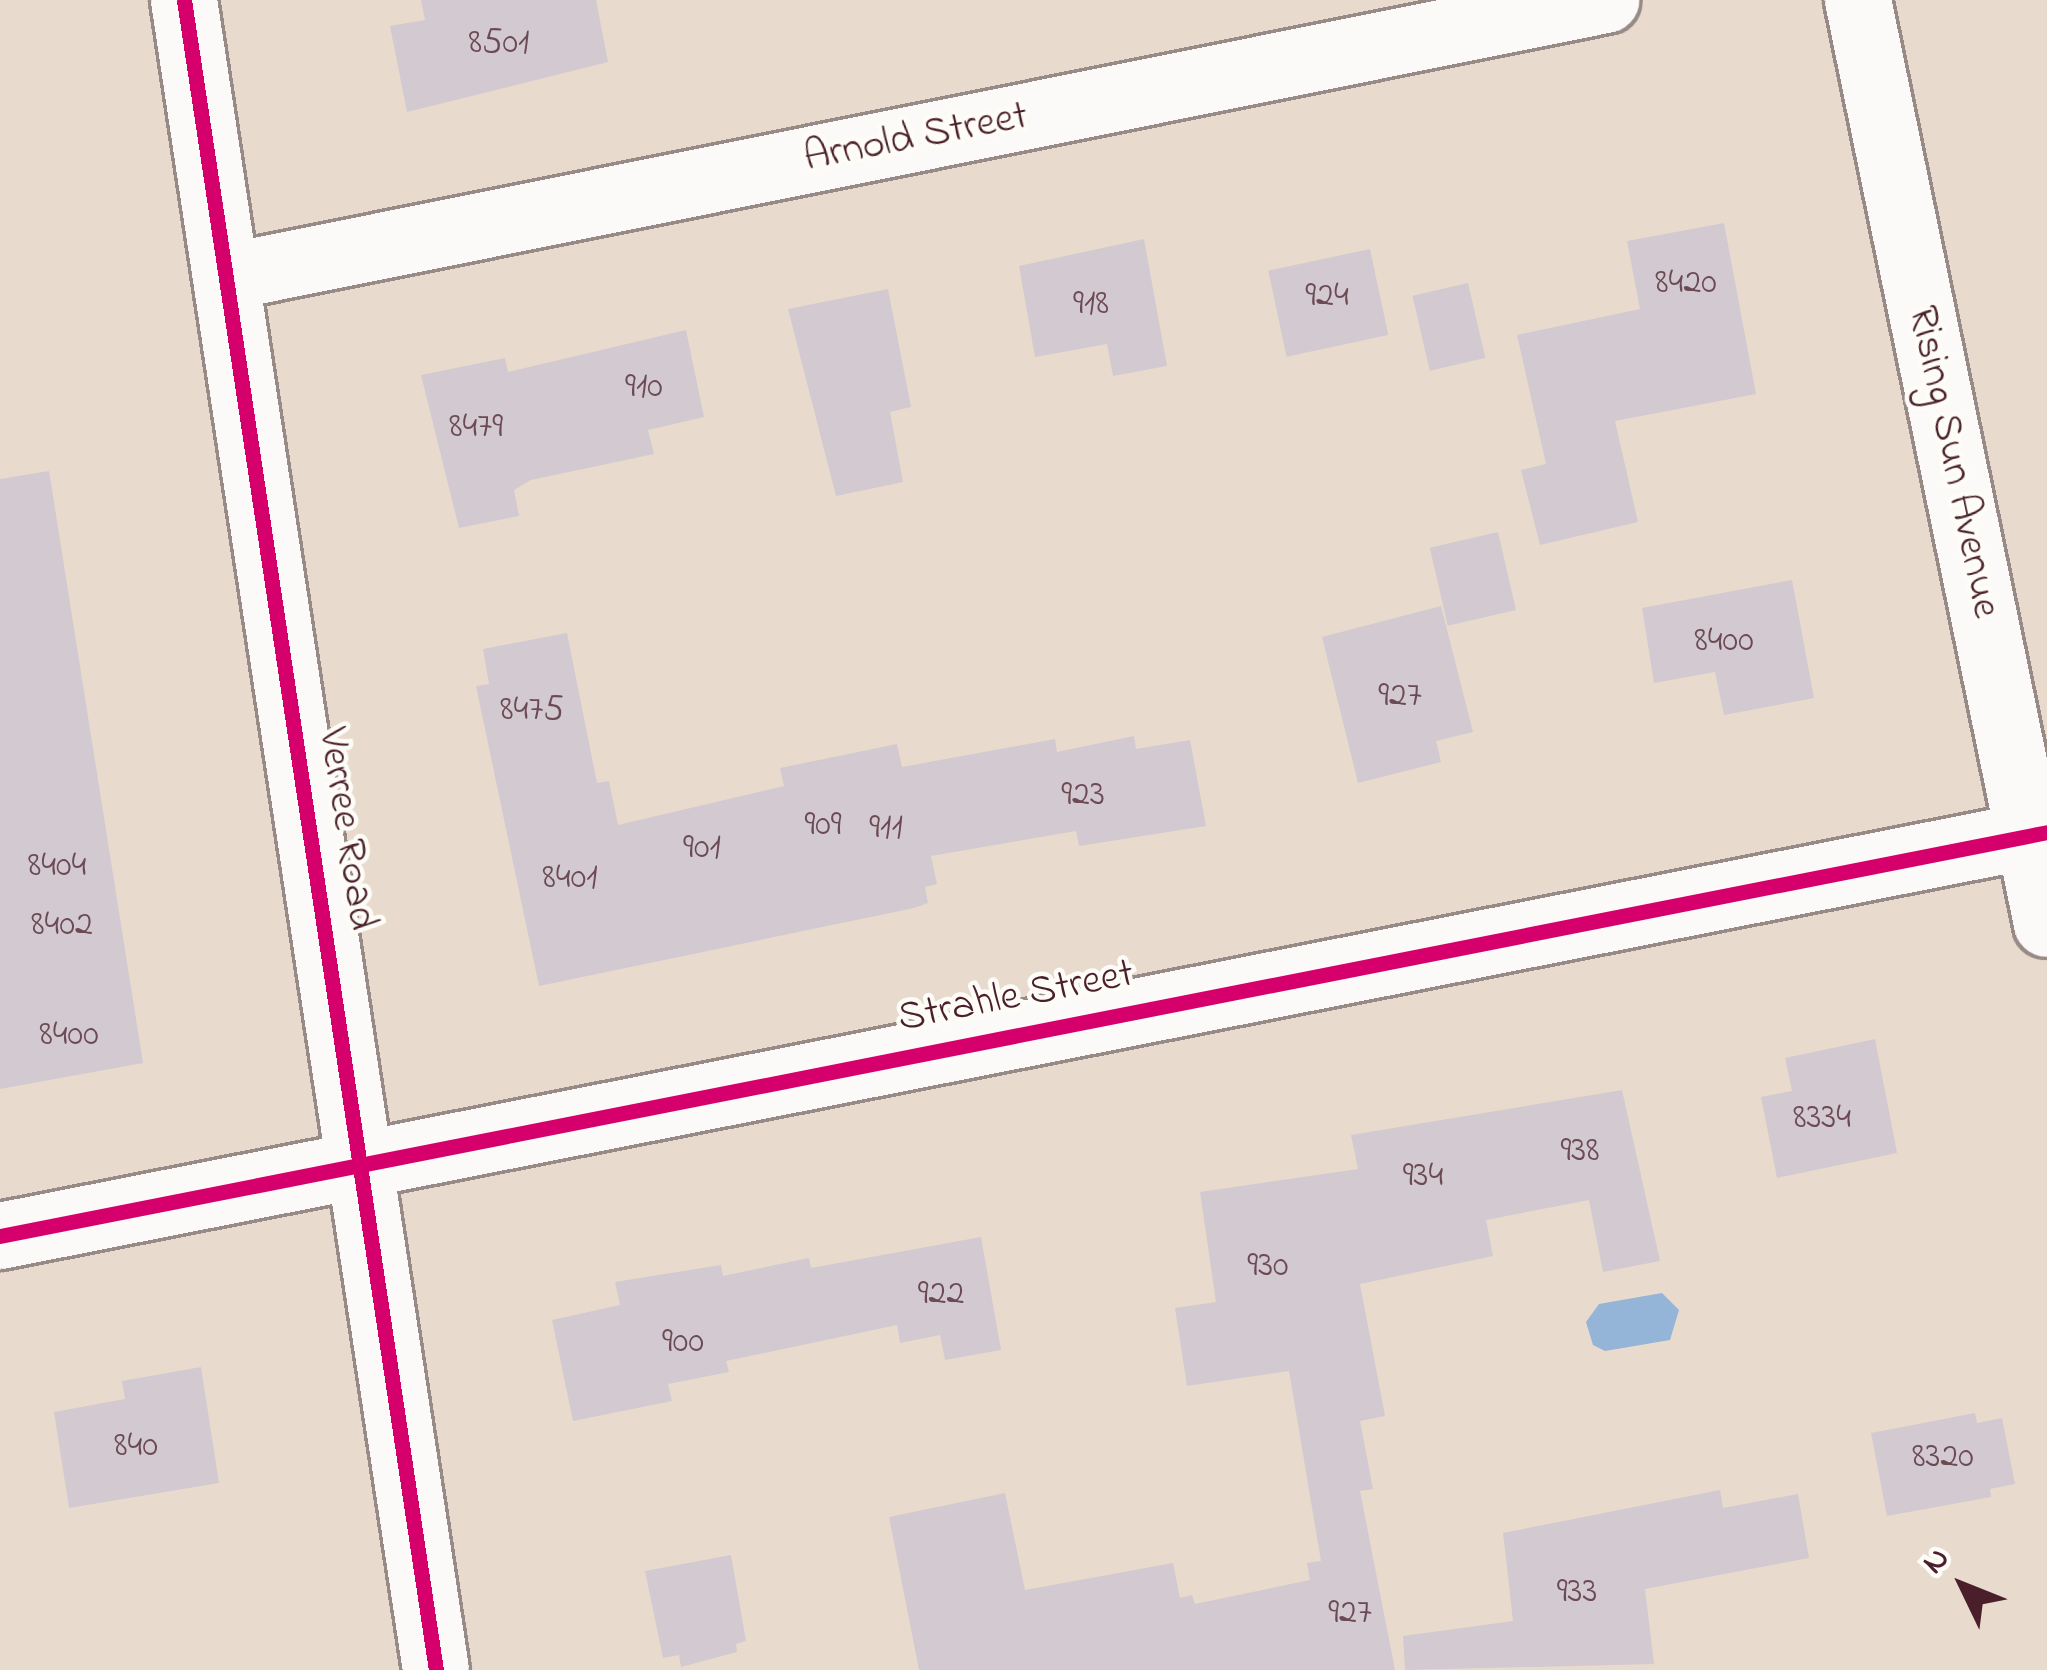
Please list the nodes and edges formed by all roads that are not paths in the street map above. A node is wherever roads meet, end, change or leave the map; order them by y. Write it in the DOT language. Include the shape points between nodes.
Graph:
graph roads {
  1 [pos="184,0"];
  2 [pos="1606,0"];
  3 [pos="1858,0"];
  4 [pos="227,277"];
  5 [pos="2038,834"];
  6 [pos="2047,924"];
  7 [pos="360,1162"];
  8 [pos="0,1236"];
  9 [pos="436,1670"];
  1 -- 4 [label="street, Verree Road"];
  2 -- 4 [label="street, Arnold Street"];
  3 -- 5 [label="street, Rising Sun Avenue"];
  4 -- 7 [label="street, Verree Road"];
  5 -- 6 [label="street, Rising Sun Avenue"];
  5 -- 7 [label="street, Strahle Street"];
  7 -- 8 [label="street, Strahle Street"];
  7 -- 9 [label="street, Verree Road"];
}
